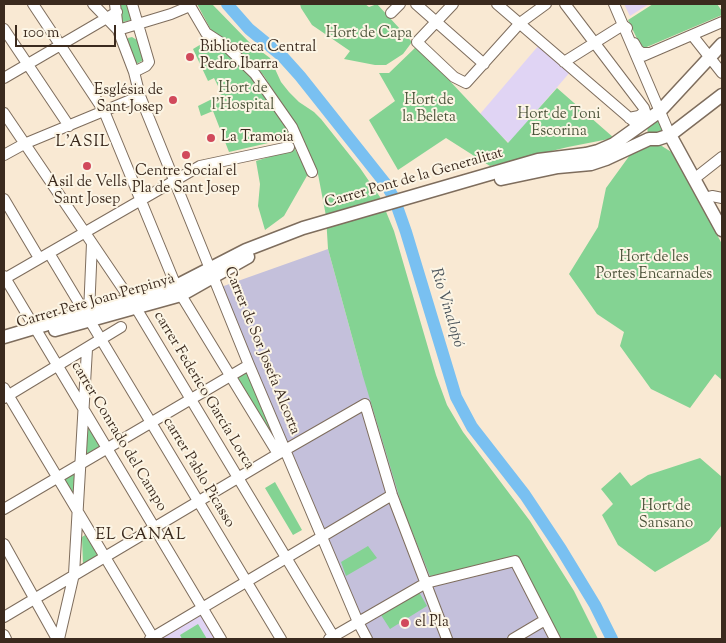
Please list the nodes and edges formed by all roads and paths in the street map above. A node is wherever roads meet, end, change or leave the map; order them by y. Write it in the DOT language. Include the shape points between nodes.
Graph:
graph roads {
  1 [pos="33,4"];
  2 [pos="93,4"];
  3 [pos="132,4"];
  4 [pos="400,4"];
  5 [pos="416,4"];
  6 [pos="453,4"];
  7 [pos="497,4"];
  8 [pos="546,4"];
  9 [pos="565,4"];
  10 [pos="614,4"];
  11 [pos="189,5"];
  12 [pos="116,8"];
  13 [pos="170,9"];
  14 [pos="391,13"];
  15 [pos="107,18"];
  16 [pos="436,22"];
  17 [pos="722,22"];
  18 [pos="520,23"];
  19 [pos="138,24"];
  20 [pos="623,25"];
  21 [pos="4,29"];
  22 [pos="118,30"];
  23 [pos="692,35"];
  24 [pos="594,44"];
  25 [pos="722,44"];
  26 [pos="60,45"];
  27 [pos="649,53"];
  28 [pos="637,58"];
  29 [pos="710,58"];
  30 [pos="564,62"];
  31 [pos="27,64"];
  32 [pos="484,64"];
  33 [pos="134,72"];
  34 [pos="722,73"];
  35 [pos="4,78"];
  36 [pos="722,94"];
  37 [pos="140,96"];
  38 [pos="104,111"];
  39 [pos="660,111"];
  40 [pos="4,113"];
  41 [pos="629,118"];
  42 [pos="644,123"];
  43 [pos="69,126"];
  44 [pos="670,135"];
  45 [pos="649,139"];
  46 [pos="24,144"];
  47 [pos="289,147"];
  48 [pos="4,156"];
  49 [pos="722,157"];
  50 [pos="312,172"];
  51 [pos="485,179"];
  52 [pos="694,179"];
  53 [pos="174,181"];
  54 [pos="704,198"];
  55 [pos="722,198"];
  56 [pos="4,199"];
  57 [pos="141,200"];
  58 [pos="722,230"];
  59 [pos="85,232"];
  60 [pos="304,232"];
  61 [pos="92,244"];
  62 [pos="49,253"];
  63 [pos="39,258"];
  64 [pos="212,272"];
  65 [pos="4,278"];
  66 [pos="179,290"];
  67 [pos="134,304"];
  68 [pos="88,316"];
  69 [pos="122,327"];
  70 [pos="37,331"];
  71 [pos="4,337"];
  72 [pos="101,340"];
  73 [pos="4,346"];
  74 [pos="87,350"];
  75 [pos="249,365"];
  76 [pos="58,366"];
  77 [pos="230,376"];
  78 [pos="5,394"];
  79 [pos="191,399"];
  80 [pos="83,409"];
  81 [pos="151,422"];
  82 [pos="107,448"];
  83 [pos="282,452"];
  84 [pos="80,464"];
  85 [pos="57,477"];
  86 [pos="238,478"];
  87 [pos="392,495"];
  88 [pos="198,502"];
  89 [pos="4,509"];
  90 [pos="78,511"];
  91 [pos="154,528"];
  92 [pos="322,537"];
  93 [pos="4,544"];
  94 [pos="105,557"];
  95 [pos="286,558"];
  96 [pos="74,574"];
  97 [pos="246,582"];
  98 [pos="426,583"];
  99 [pos="34,598"];
  100 [pos="202,608"];
  101 [pos="4,617"];
  102 [pos="545,620"];
  103 [pos="358,622"];
  104 [pos="4,635"];
  105 [pos="153,638"];
  106 [pos="332,638"];
  107 [pos="6,639"];
  108 [pos="58,639"];
  109 [pos="221,639"];
  110 [pos="281,639"];
  111 [pos="367,639"];
  112 [pos="447,639"];
  113 [pos="513,639"];
  114 [pos="555,639"];
  1 -- 26 [label="street"];
  2 -- 15 [label="street"];
  3 -- 19 [label="street"];
  4 -- 14 [label="street"];
  5 -- 16 [label="street"];
  6 -- 16 [label="street"];
  7 -- 18 [label="street"];
  8 -- 18 [label="street"];
  9 -- 24 [label="street"];
  10 -- 20 [label="street"];
  11 -- 13 [label="street"];
  11 -- 50 [label="street" via="206,33 226,46 255,74 292,127"];
  12 -- 15 [label="street"];
  12 -- 22 [label="street"];
  13 -- 19 [label="street"];
  15 -- 22 [label="street"];
  15 -- 26 [label="street"];
  16 -- 32 [label="street"];
  16 -- 32 [label="street" via="417,42 454,77 466,83"];
  17 -- 23 [label="street"];
  18 -- 30 [label="street"];
  18 -- 32 [label="street"];
  19 -- 22 [label="street"];
  19 -- 33 [label="street" via="149,62"];
  20 -- 24 [label="street"];
  20 -- 27 [label="street" via="638,50"];
  20 -- 28 [label="street"];
  21 -- 31 [label="street"];
  22 -- 33 [label="street, Carrer de Sor Josefa Alcorta"];
  23 -- 27 [label="street"];
  23 -- 29 [label="street"];
  24 -- 30 [label="street"];
  24 -- 41 [label="street" via="644,108 639,116"];
  25 -- 29 [label="main road, Carrer Pont de la Generalitat"];
  26 -- 31 [label="street"];
  26 -- 38 [label="street"];
  27 -- 28 [label="street"];
  28 -- 39 [label="street"];
  29 -- 34 [label="street"];
  29 -- 39 [label="main road, Carrer Pont de la Generalitat"];
  30 -- 41 [label="street"];
  31 -- 35 [label="street"];
  31 -- 43 [label="street"];
  33 -- 37 [label="street, Carrer de Sor Josefa Alcorta"];
  36 -- 44 [label="main road"];
  37 -- 38 [label="street"];
  37 -- 53 [label="street, Carrer de Sor Josefa Alcorta"];
  38 -- 43 [label="street"];
  38 -- 57 [label="street"];
  39 -- 42 [label="main road, Carrer Pont de la Generalitat"];
  39 -- 44 [label="street"];
  40 -- 46 [label="street, carrer Federico García Lorca"];
  41 -- 42 [label="street" via="638,124"];
  42 -- 45 [label="main road" via="643,130"];
  42 -- 51 [label="main road, Carrer Pont de la Generalitat" via="598,151 538,160"];
  43 -- 46 [label="street"];
  44 -- 45 [label="main road, Carrer Pont de la Generalitat"];
  44 -- 52 [label="main road"];
  45 -- 51 [label="main road, Carrer Pont de la Generalitat" via="591,164 558,166"];
  46 -- 48 [label="street"];
  46 -- 59 [label="street, carrer Federico García Lorca"];
  47 -- 53 [label="street" via="200,166"];
  49 -- 52 [label="street"];
  51 -- 60 [label="main road, Carrer Pont de la Generalitat"];
  52 -- 54 [label="main road"];
  53 -- 57 [label="street"];
  53 -- 64 [label="street, Carrer de Sor Josefa Alcorta"];
  54 -- 55 [label="street"];
  54 -- 58 [label="main road"];
  56 -- 63 [label="street"];
  57 -- 59 [label="street"];
  57 -- 66 [label="street"];
  59 -- 61 [label="street, carrer Federico García Lorca"];
  59 -- 62 [label="street"];
  60 -- 64 [label="main road, Carrer Pere Joan Perpinyà"];
  61 -- 67 [label="street, carrer Federico García Lorca"];
  61 -- 68 [label="street"];
  62 -- 63 [label="street"];
  62 -- 68 [label="street, carrer Pablo Picasso"];
  63 -- 65 [label="street"];
  64 -- 66 [label="main road, Carrer Pere Joan Perpinyà"];
  64 -- 75 [label="street, Carrer de Sor Josefa Alcorta"];
  65 -- 70 [label="street, carrer Conrado del Campo"];
  66 -- 67 [label="main road, Carrer Pere Joan Perpinyà"];
  66 -- 77 [label="street"];
  67 -- 68 [label="main road, Carrer Pere Joan Perpinyà"];
  67 -- 79 [label="street, carrer Federico García Lorca"];
  68 -- 70 [label="main road, Carrer Pere Joan Perpinyà"];
  68 -- 72 [label="street, carrer Pablo Picasso"];
  69 -- 72 [label="street"];
  70 -- 71 [label="main road, Carrer Pere Joan Perpinyà"];
  70 -- 73 [label="main road, Carrer Pere Joan Perpinyà"];
  70 -- 76 [label="street, carrer Conrado del Campo"];
  72 -- 74 [label="street"];
  72 -- 81 [label="street, carrer Pablo Picasso"];
  74 -- 76 [label="street"];
  74 -- 80 [label="street"];
  75 -- 77 [label="street"];
  75 -- 83 [label="street, Carrer de Sor Josefa Alcorta"];
  76 -- 78 [label="street"];
  76 -- 80 [label="street, carrer Conrado del Campo"];
  77 -- 79 [label="street"];
  77 -- 83 [label="street"];
  78 -- 85 [label="street"];
  79 -- 81 [label="street"];
  79 -- 86 [label="street, carrer Federico García Lorca"];
  80 -- 82 [label="street, carrer Conrado del Campo"];
  80 -- 84 [label="street"];
  81 -- 82 [label="street"];
  81 -- 88 [label="street, carrer Pablo Picasso"];
  82 -- 84 [label="street"];
  82 -- 91 [label="street, carrer Conrado del Campo"];
  83 -- 86 [label="street"];
  83 -- 87 [label="street" via="365,404"];
  83 -- 92 [label="street, Carrer de Sor Josefa Alcorta"];
  84 -- 85 [label="street"];
  84 -- 90 [label="street"];
  85 -- 89 [label="street"];
  85 -- 90 [label="street"];
  86 -- 88 [label="street"];
  86 -- 95 [label="street, carrer Federico García Lorca"];
  87 -- 92 [label="street"];
  87 -- 98 [label="street"];
  88 -- 91 [label="street"];
  88 -- 97 [label="street, carrer Pablo Picasso"];
  90 -- 94 [label="street"];
  90 -- 96 [label="street"];
  91 -- 94 [label="street"];
  91 -- 100 [label="street, carrer Conrado del Campo"];
  92 -- 95 [label="street"];
  92 -- 103 [label="street, Carrer de Sor Josefa Alcorta"];
  93 -- 99 [label="street"];
  94 -- 96 [label="street"];
  94 -- 105 [label="street"];
  95 -- 97 [label="street"];
  95 -- 106 [label="street, carrer Federico García Lorca"];
  96 -- 99 [label="street"];
  96 -- 108 [label="street"];
  97 -- 100 [label="street"];
  97 -- 110 [label="street, carrer Pablo Picasso"];
  98 -- 102 [label="street" via="515,561"];
  98 -- 103 [label="street"];
  98 -- 112 [label="street"];
  99 -- 101 [label="street"];
  99 -- 108 [label="street"];
  100 -- 105 [label="street"];
  100 -- 109 [label="street, carrer Conrado del Campo"];
  102 -- 113 [label="street"];
  102 -- 114 [label="street"];
  103 -- 106 [label="street"];
  103 -- 111 [label="street, Carrer de Sor Josefa Alcorta"];
  104 -- 107 [label="street"];
}
